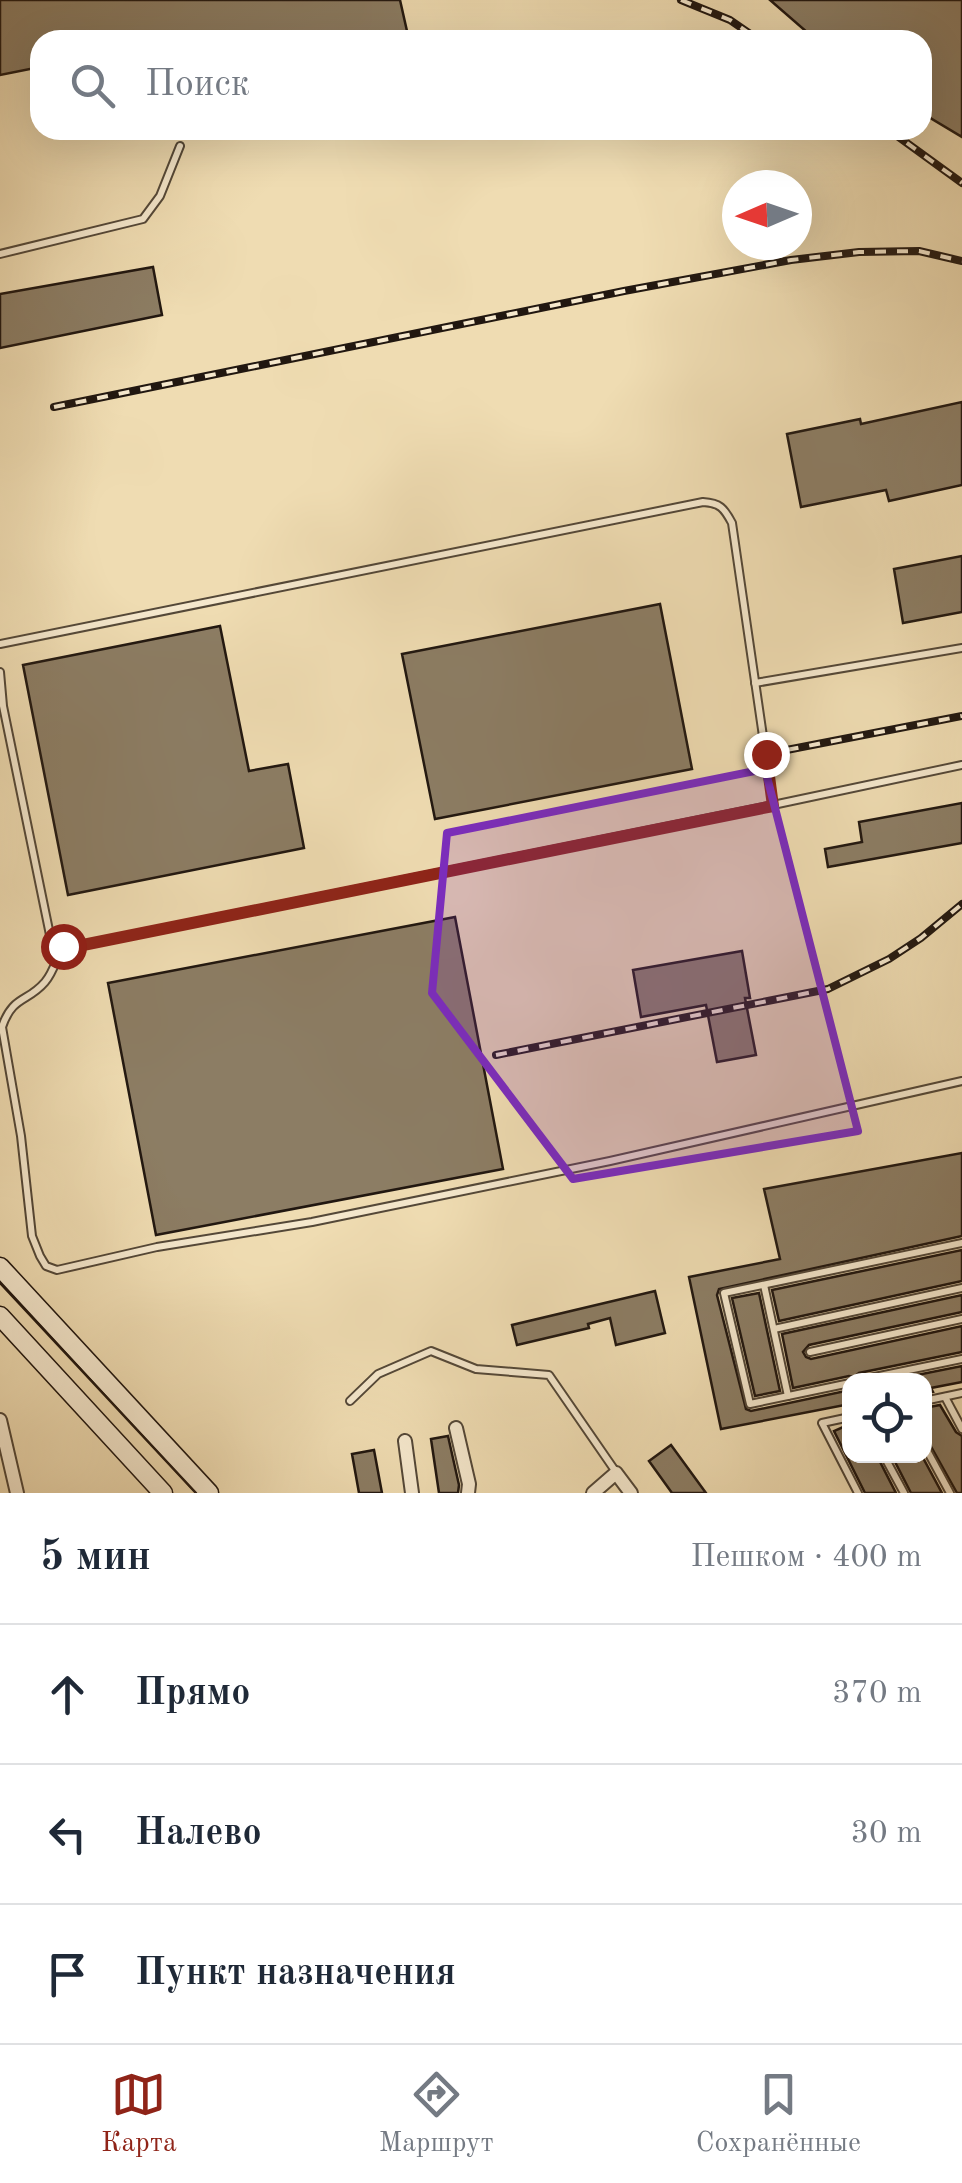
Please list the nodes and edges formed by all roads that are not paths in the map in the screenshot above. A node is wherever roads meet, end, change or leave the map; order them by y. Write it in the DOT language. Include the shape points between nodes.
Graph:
graph roads {
  1 [pos="180,146"];
  2 [pos="0,254"];
  3 [pos="0,644"];
  4 [pos="962,648"];
  5 [pos="0,672"];
  6 [pos="756,683"];
  7 [pos="962,765"];
  8 [pos="773,806"];
  9 [pos="63,946"];
  10 [pos="962,1081"];
  11 [pos="962,1243"];
  12 [pos="0,1267"];
  13 [pos="764,1285"];
  14 [pos="962,1288"];
  15 [pos="0,1316"];
  16 [pos="962,1319"];
  17 [pos="774,1329"];
  18 [pos="810,1352"];
  19 [pos="962,1359"];
  20 [pos="894,1373"];
  21 [pos="842,1385"];
  22 [pos="962,1393"];
  23 [pos="788,1396"];
  24 [pos="945,1397"];
  25 [pos="932,1399"];
  26 [pos="350,1401"];
  27 [pos="842,1419"];
  28 [pos="0,1420"];
  29 [pos="456,1428"];
  30 [pos="962,1430"];
  31 [pos="405,1441"];
  32 [pos="932,1460"];
  33 [pos="842,1462"];
  34 [pos="843,1463"];
  35 [pos="888,1463"];
  36 [pos="616,1474"];
  37 [pos="156,1489"];
  38 [pos="17,1493"];
  39 [pos="209,1493"];
  40 [pos="412,1493"];
  41 [pos="468,1493"];
  42 [pos="593,1493"];
  43 [pos="630,1493"];
  44 [pos="858,1493"];
  45 [pos="904,1493"];
  46 [pos="950,1493"];
  1 -- 2 [label="lane" via="143,219"];
  3 -- 6 [label="lane" via="703,502 718,503 732,523"];
  4 -- 6 [label="lane"];
  5 -- 9 [label="lane" via="50,935"];
  6 -- 8 [label="lane"];
  7 -- 8 [label="lane"];
  8 -- 9 [label="lane"];
  9 -- 10 [label="lane" via="50,977 13,1004 2,1027 32,1236 46,1266 56,1270 610,1161"];
  11 -- 13 [label="lane"];
  12 -- 39 [label="main road"];
  13 -- 17 [label="lane"];
  13 -- 23 [label="lane" via="724,1294 750,1404"];
  14 -- 17 [label="lane"];
  15 -- 37 [label="main road"];
  16 -- 18 [label="lane"];
  17 -- 23 [label="lane"];
  19 -- 20 [label="lane"];
  21 -- 23 [label="lane"];
  22 -- 24 [label="lane"];
  24 -- 25 [label="lane"];
  24 -- 30 [label="lane"];
  26 -- 36 [label="lane" via="378,1374 431,1351 476,1369 549,1374"];
  27 -- 33 [label="lane" via="822,1423"];
  28 -- 38 [label="street"];
  29 -- 41 [label="street"];
  31 -- 40 [label="street"];
  32 -- 46 [label="lane"];
  34 -- 44 [label="lane"];
  35 -- 45 [label="lane"];
  36 -- 42 [label="street"];
  36 -- 43 [label="street"];
}
